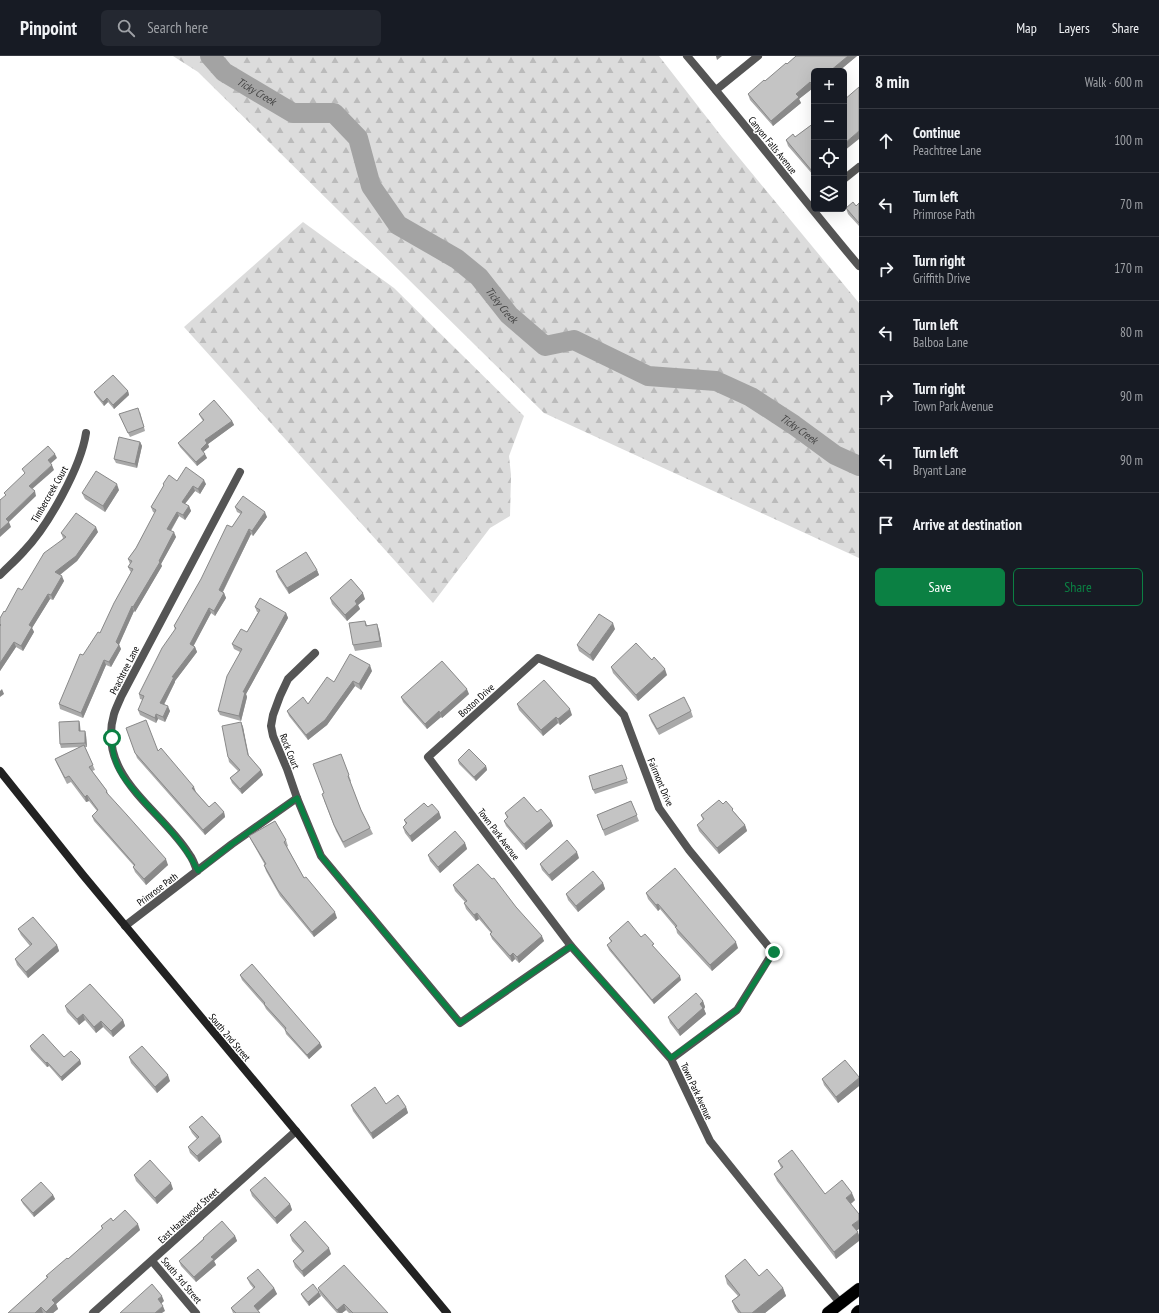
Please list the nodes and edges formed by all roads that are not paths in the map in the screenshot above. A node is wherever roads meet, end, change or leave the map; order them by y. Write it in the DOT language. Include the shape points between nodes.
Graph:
graph roads {
  1 [pos="687,56"];
  2 [pos="758,56"];
  3 [pos="716,90"];
  4 [pos="859,167"];
  5 [pos="847,177"];
  6 [pos="811,205"];
  7 [pos="817,212"];
  8 [pos="859,266"];
  9 [pos="86,433"];
  10 [pos="240,472"];
  11 [pos="0,575"];
  12 [pos="315,653"];
  13 [pos="538,658"];
  14 [pos="428,757"];
  15 [pos="0,771"];
  16 [pos="297,798"];
  17 [pos="198,871"];
  18 [pos="125,926"];
  19 [pos="571,946"];
  20 [pos="671,1058"];
  21 [pos="296,1131"];
  22 [pos="152,1261"];
  23 [pos="859,1289"];
  24 [pos="840,1303"];
  25 [pos="93,1313"];
  26 [pos="196,1313"];
  27 [pos="447,1313"];
  28 [pos="828,1313"];
  1 -- 3 [label="street, Canyon Falls Avenue"];
  2 -- 3 [label="street"];
  3 -- 6 [label="street, Canyon Falls Avenue"];
  4 -- 5 [label="street"];
  7 -- 8 [label="street, Canyon Falls Avenue"];
  9 -- 11 [label="street, Timbercreek Court" via="74,472 47,521 25,550"];
  10 -- 17 [label="street, Peachtree Lane" via="121,697 112,725 113,750 121,774 190,854"];
  12 -- 16 [label="street, Rock Court" via="288,679 271,726"];
  13 -- 14 [label="street, Boston Drive"];
  13 -- 20 [label="street, Fairmont Drive" via="593,681 624,715 659,808 689,850 774,952 737,1010"];
  14 -- 19 [label="street, Town Park Avenue"];
  15 -- 18 [label="main road, South 2nd Street"];
  16 -- 17 [label="street, Primrose Path"];
  16 -- 19 [label="street, Rock Court" via="321,856 460,1023"];
  17 -- 18 [label="street, Primrose Path"];
  18 -- 21 [label="main road, South 2nd Street"];
  19 -- 20 [label="street, Town Park Avenue"];
  20 -- 24 [label="street, Town Park Avenue" via="710,1142"];
  21 -- 22 [label="street, East Hazelwood Street"];
  21 -- 27 [label="main road, South 2nd Street"];
  22 -- 25 [label="street, East Hazelwood Street"];
  22 -- 26 [label="street, South 3rd Street"];
  23 -- 24 [label="highway"];
  24 -- 28 [label="highway"];
}
